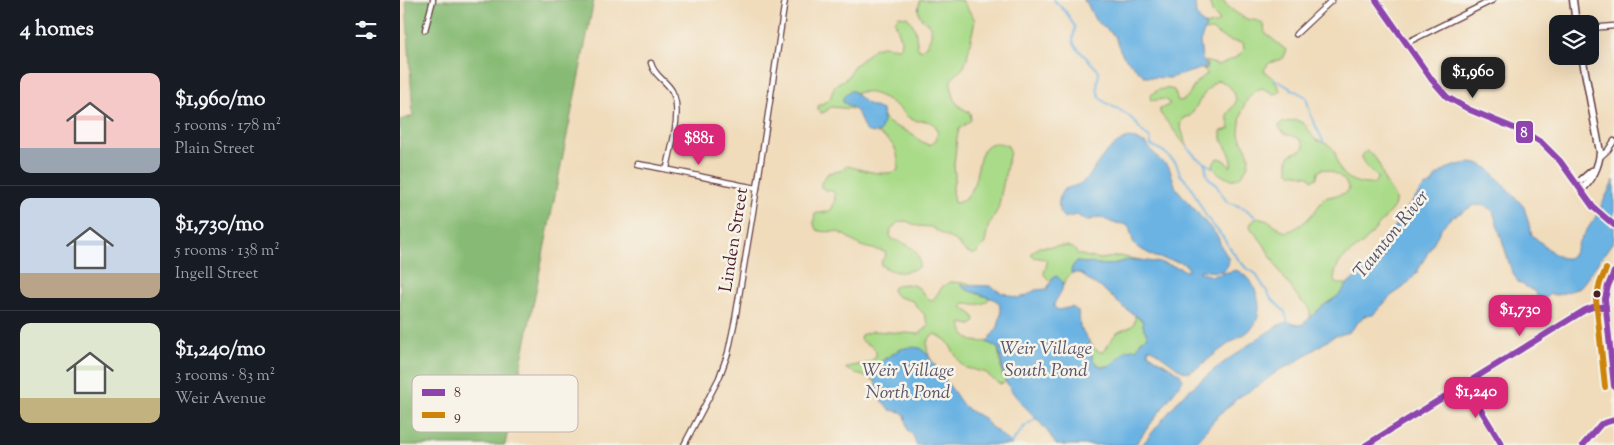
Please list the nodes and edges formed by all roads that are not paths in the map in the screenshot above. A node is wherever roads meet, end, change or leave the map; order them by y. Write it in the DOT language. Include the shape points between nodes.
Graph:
graph roads {
  1 [pos="433,0"];
  2 [pos="784,0"];
  3 [pos="1332,0"];
  4 [pos="1376,0"];
  5 [pos="1493,0"];
  6 [pos="1573,0"];
  7 [pos="1575,15"];
  8 [pos="1614,26"];
  9 [pos="1599,27"];
  10 [pos="426,30"];
  11 [pos="1296,34"];
  12 [pos="1406,43"];
  13 [pos="651,63"];
  14 [pos="1584,65"];
  15 [pos="1614,141"];
  16 [pos="1599,158"];
  17 [pos="637,164"];
  18 [pos="667,168"];
  19 [pos="1579,187"];
  20 [pos="757,188"];
  21 [pos="1614,226"];
  22 [pos="1614,272"];
  23 [pos="1606,306"];
  24 [pos="1611,333"];
  25 [pos="1465,384"];
  26 [pos="1614,386"];
  27 [pos="1614,420"];
  28 [pos="684,445"];
  29 [pos="1366,445"];
  30 [pos="1502,445"];
  31 [pos="1583,445"];
  1 -- 10 [label="street"];
  2 -- 20 [label="street, Linden Street"];
  3 -- 11 [label="street"];
  4 -- 12 [label="main road"];
  5 -- 12 [label="street"];
  6 -- 7 [label="main road"];
  8 -- 9 [label="street"];
  12 -- 19 [label="main road" via="1447,97 1533,136 1551,151"];
  13 -- 18 [label="street" via="655,73 671,90 676,104"];
  14 -- 16 [label="main road" via="1599,142"];
  15 -- 16 [label="street"];
  16 -- 19 [label="main road" via="1588,184"];
  17 -- 18 [label="street"];
  18 -- 20 [label="street"];
  19 -- 21 [label="main road" via="1596,210"];
  20 -- 28 [label="street, Linden Street" via="742,288 725,362"];
  22 -- 23 [label="main road" via="1607,289"];
  23 -- 24 [label="main road"];
  23 -- 25 [label="main road" via="1585,310"];
  24 -- 26 [label="main road"];
  25 -- 29 [label="main road"];
  25 -- 30 [label="street"];
  27 -- 31 [label="street" via="1601,424"];
}
